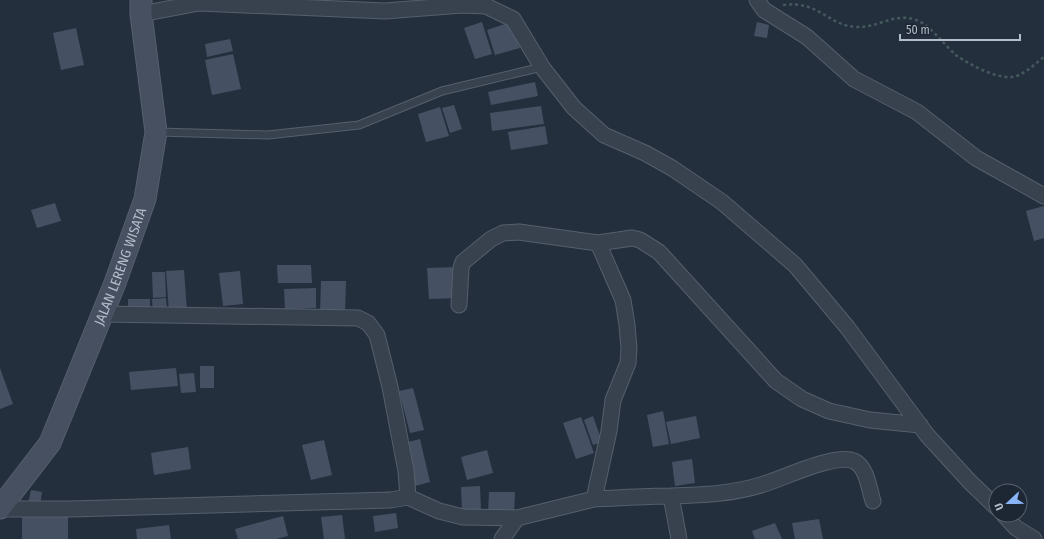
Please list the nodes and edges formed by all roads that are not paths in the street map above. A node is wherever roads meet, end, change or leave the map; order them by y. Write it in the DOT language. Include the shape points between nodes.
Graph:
graph roads {
  1 [pos="761,5"];
  2 [pos="141,7"];
  3 [pos="542,67"];
  4 [pos="156,132"];
  5 [pos="1044,196"];
  6 [pos="598,243"];
  7 [pos="459,305"];
  8 [pos="103,314"];
  9 [pos="920,425"];
  10 [pos="671,496"];
  11 [pos="408,497"];
  12 [pos="594,499"];
  13 [pos="988,499"];
  14 [pos="873,501"];
  15 [pos="0,508"];
  16 [pos="517,518"];
  17 [pos="1011,523"];
  18 [pos="502,539"];
  19 [pos="679,539"];
  20 [pos="1034,539"];
  1 -- 5 [label="street" via="807,37 854,79 917,112 976,158"];
  2 -- 3 [label="street" via="199,3 385,11 462,5 486,6 513,19"];
  2 -- 4 [label="main road, JALAN LERENG WISATA"];
  3 -- 4 [label="lane" via="442,91 359,125 268,135"];
  3 -- 9 [label="street" via="574,108 604,135 672,168 722,202 795,265 847,327"];
  4 -- 8 [label="main road, JALAN LERENG WISATA" via="145,199"];
  6 -- 7 [label="street" via="519,232 503,233 491,239 463,262"];
  6 -- 9 [label="street" via="632,238 659,252 776,381 802,399 829,411 870,420"];
  6 -- 12 [label="street" via="623,300 629,348 628,363 613,400"];
  8 -- 11 [label="street" via="358,318 368,323 377,335 390,387 406,471"];
  8 -- 15 [label="main road, JALAN LERENG WISATA" via="50,443"];
  9 -- 13 [label="street"];
  10 -- 12 [label="street"];
  10 -- 14 [label="street" via="699,496 764,485 829,462 843,460 854,461 863,469"];
  10 -- 19 [label="street"];
  11 -- 15 [label="street" via="391,500 85,509"];
  11 -- 16 [label="street" via="440,511 463,517"];
  12 -- 16 [label="street"];
  16 -- 18 [label="street"];
  17 -- 20 [label="street"];
}
